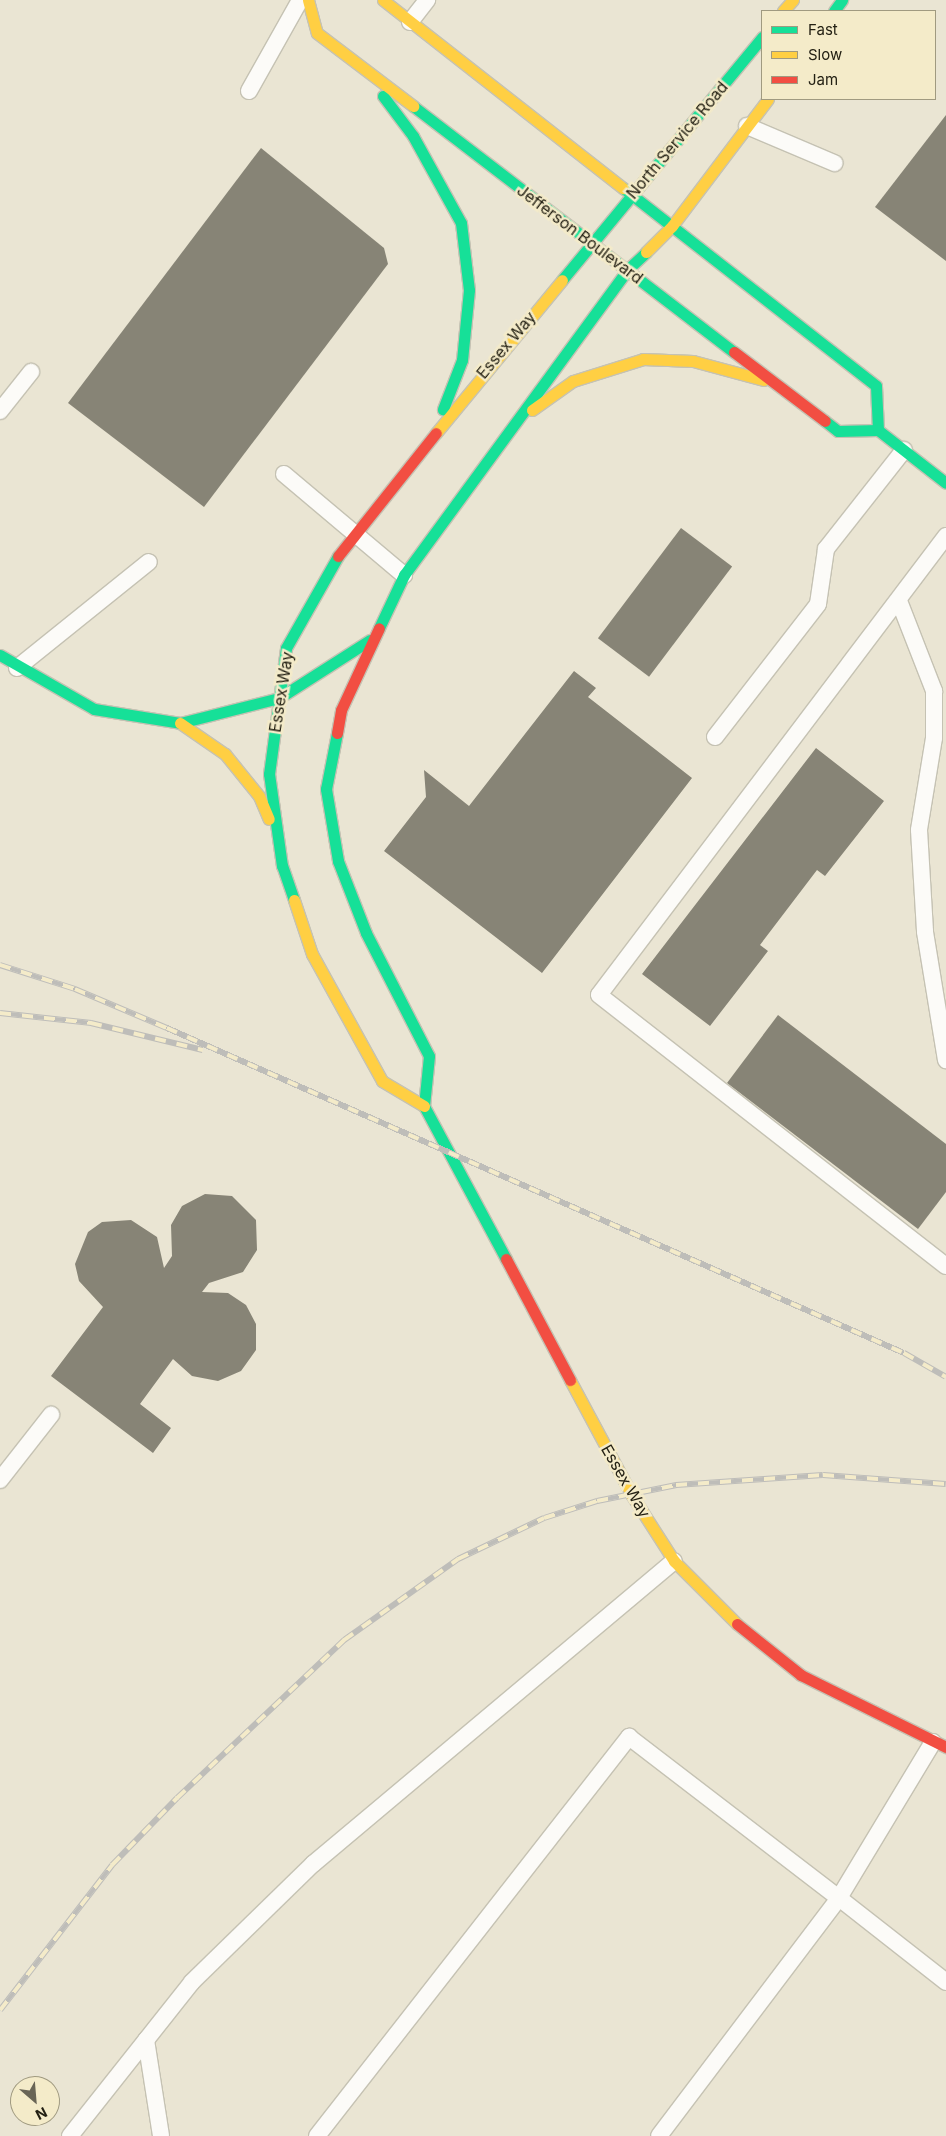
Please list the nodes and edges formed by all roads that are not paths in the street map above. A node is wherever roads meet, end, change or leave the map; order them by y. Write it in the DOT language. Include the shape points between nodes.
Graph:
graph roads {
  1 [pos="300,0"];
  2 [pos="308,0"];
  3 [pos="383,0"];
  4 [pos="427,0"];
  5 [pos="793,0"];
  6 [pos="785,10"];
  7 [pos="410,22"];
  8 [pos="761,38"];
  9 [pos="361,67"];
  10 [pos="250,90"];
  11 [pos="767,100"];
  12 [pos="748,126"];
  13 [pos="834,162"];
  14 [pos="632,194"];
  15 [pos="672,226"];
  16 [pos="591,243"];
  17 [pos="627,270"];
  18 [pos="31,372"];
  19 [pos="776,383"];
  20 [pos="0,411"];
  21 [pos="507,429"];
  22 [pos="878,430"];
  23 [pos="435,431"];
  24 [pos="904,450"];
  25 [pos="284,474"];
  26 [pos="946,483"];
  27 [pos="354,533"];
  28 [pos="946,536"];
  29 [pos="149,562"];
  30 [pos="404,575"];
  31 [pos="899,601"];
  32 [pos="370,640"];
  33 [pos="0,655"];
  34 [pos="18,668"];
  35 [pos="279,698"];
  36 [pos="180,723"];
  37 [pos="715,737"];
  38 [pos="279,843"];
  39 [pos="946,1060"];
  40 [pos="424,1106"];
  41 [pos="946,1266"];
  42 [pos="51,1415"];
  43 [pos="0,1480"];
  44 [pos="674,1561"];
  45 [pos="940,1744"];
  46 [pos="839,1898"];
  47 [pos="946,1982"];
  48 [pos="146,2040"];
  49 [pos="70,2136"];
  50 [pos="162,2136"];
  51 [pos="318,2136"];
  52 [pos="659,2136"];
  1 -- 10 [label="lane"];
  2 -- 9 [label="street, Jefferson Boulevard" via="317,33"];
  3 -- 7 [label="street"];
  4 -- 7 [label="lane"];
  5 -- 6 [label="street"];
  7 -- 14 [label="street"];
  8 -- 14 [label="street, North Service Road"];
  9 -- 16 [label="street, Jefferson Boulevard"];
  9 -- 23 [label="street" via="414,136 461,223 469,290 462,360"];
  11 -- 12 [label="street"];
  12 -- 13 [label="lane"];
  12 -- 15 [label="street"];
  14 -- 15 [label="street"];
  14 -- 16 [label="street, North Service Road"];
  15 -- 17 [label="street"];
  15 -- 22 [label="street" via="876,386"];
  16 -- 17 [label="street, Jefferson Boulevard"];
  16 -- 23 [label="street, Essex Way"];
  17 -- 19 [label="street, Jefferson Boulevard"];
  17 -- 21 [label="street"];
  18 -- 20 [label="lane"];
  19 -- 21 [label="street" via="693,361 643,359 573,381"];
  19 -- 22 [label="street, Jefferson Boulevard" via="838,430"];
  21 -- 30 [label="street"];
  22 -- 24 [label="street"];
  23 -- 27 [label="street, Essex Way"];
  24 -- 26 [label="street"];
  24 -- 37 [label="lane" via="826,550 818,604"];
  25 -- 27 [label="lane"];
  27 -- 30 [label="lane"];
  27 -- 35 [label="street, Essex Way" via="324,577 286,648"];
  28 -- 31 [label="lane"];
  29 -- 34 [label="lane"];
  30 -- 32 [label="street"];
  31 -- 39 [label="lane" via="934,691 934,738 919,830 924,932"];
  31 -- 41 [label="lane" via="599,995"];
  32 -- 35 [label="street"];
  32 -- 40 [label="street" via="341,710 326,789 338,861 366,934 429,1056"];
  33 -- 34 [label="street"];
  34 -- 36 [label="street" via="94,709"];
  35 -- 36 [label="street"];
  35 -- 38 [label="street, Essex Way" via="269,774"];
  36 -- 38 [label="street" via="225,754 260,796"];
  38 -- 40 [label="street, Essex Way" via="282,866 312,954 382,1082"];
  40 -- 44 [label="street, Essex Way" via="631,1494"];
  42 -- 43 [label="lane"];
  44 -- 45 [label="street, Essex Way" via="745,1632 801,1675"];
  44 -- 48 [label="lane" via="313,1864 192,1982"];
  45 -- 46 [label="lane"];
  46 -- 47 [label="lane"];
  46 -- 51 [label="lane" via="628,1736"];
  46 -- 52 [label="lane"];
  48 -- 49 [label="lane"];
  48 -- 50 [label="lane"];
}
